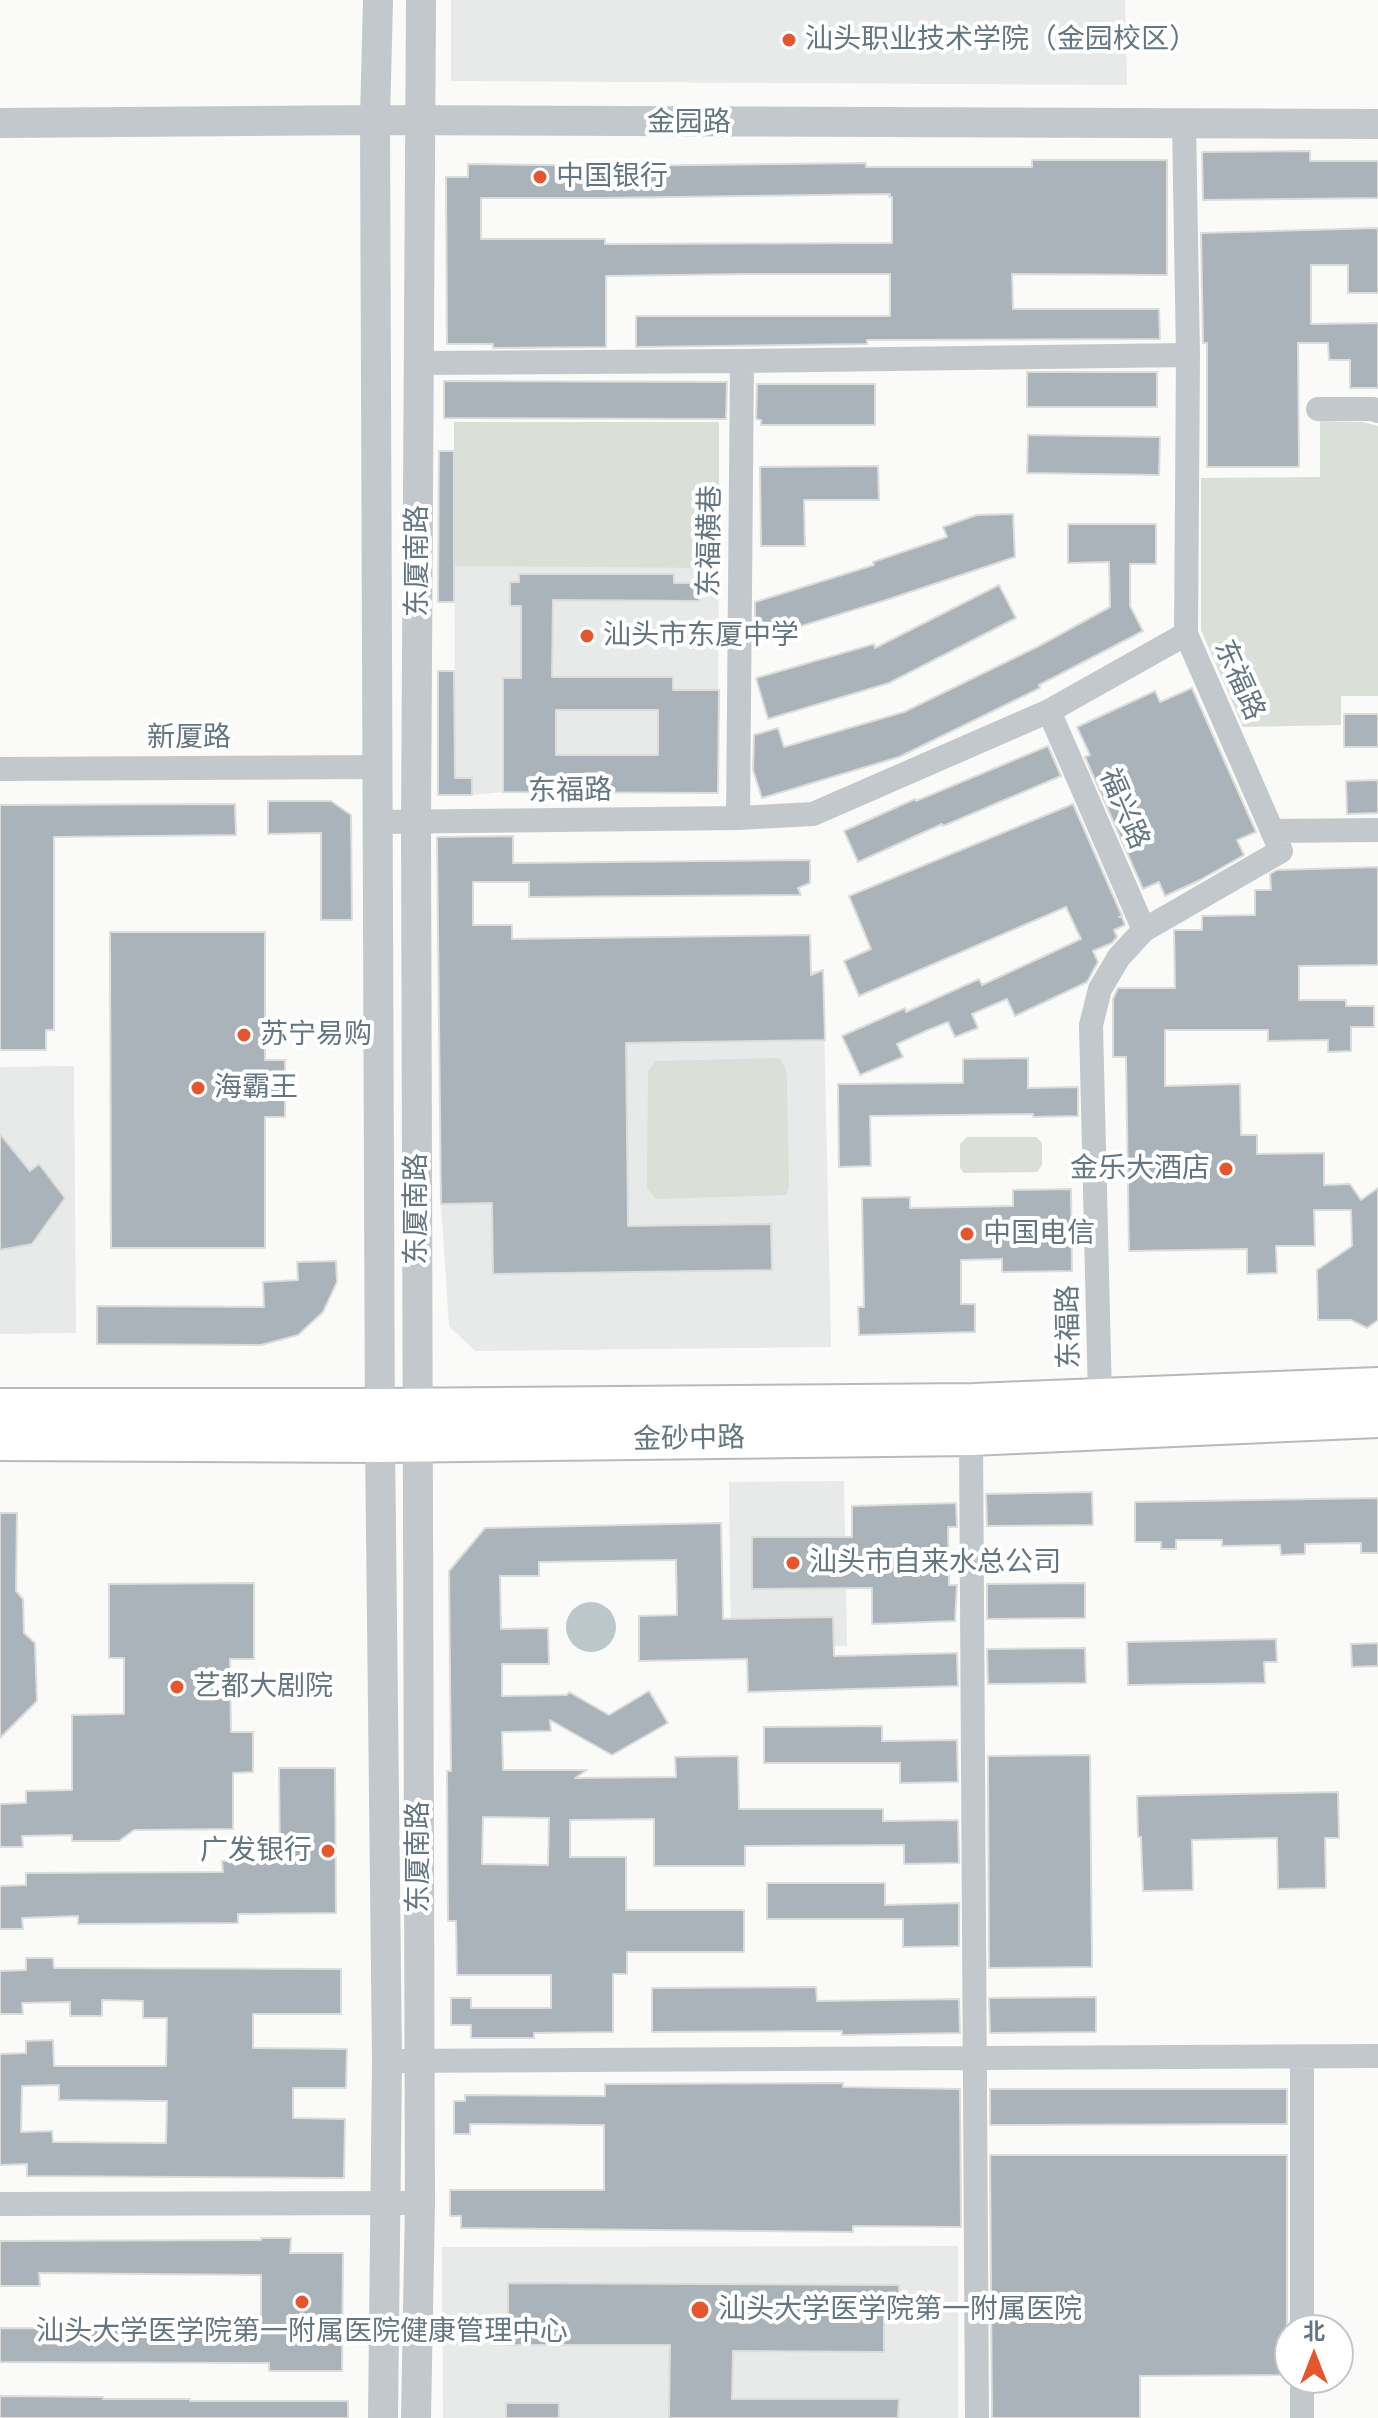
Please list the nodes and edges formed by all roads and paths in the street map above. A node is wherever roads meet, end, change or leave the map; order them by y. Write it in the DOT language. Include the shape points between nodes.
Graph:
graph roads {
  1 [pos="378,0"];
  2 [pos="421,0"];
  3 [pos="375,120"];
  4 [pos="420,122"];
  5 [pos="0,123"];
  6 [pos="1184,123"];
  7 [pos="1378,124"];
  8 [pos="1188,355"];
  9 [pos="742,361"];
  10 [pos="420,363"];
  11 [pos="1318,409"];
  12 [pos="1378,411"];
  13 [pos="1186,634"];
  14 [pos="1049,711"];
  15 [pos="379,767"];
  16 [pos="0,769"];
  17 [pos="738,818"];
  18 [pos="378,822"];
  19 [pos="416,823"];
  20 [pos="1378,830"];
  21 [pos="1272,831"];
  22 [pos="1144,930"];
  23 [pos="1378,1387"];
  24 [pos="1100,1398"];
  25 [pos="0,1408"];
  26 [pos="1378,1418"];
  27 [pos="418,1425"];
  28 [pos="380,1426"];
  29 [pos="971,1436"];
  30 [pos="0,1441"];
  31 [pos="1378,2056"];
  32 [pos="1302,2057"];
  33 [pos="973,2058"];
  34 [pos="387,2061"];
  35 [pos="420,2061"];
  36 [pos="420,2203"];
  37 [pos="0,2204"];
  38 [pos="385,2205"];
  39 [pos="1302,2314"];
  40 [pos="1302,2394"];
  41 [pos="383,2418"];
  42 [pos="416,2418"];
  43 [pos="977,2418"];
  44 [pos="1302,2418"];
  1 -- 3 [label="street, 东厦南路"];
  2 -- 4 [label="street, 东厦南路"];
  3 -- 4 [label="street, 金园路"];
  3 -- 5 [label="street, 金园路"];
  3 -- 15 [label="street, 东厦南路"];
  4 -- 6 [label="street, 金园路"];
  4 -- 10 [label="street, 东厦南路"];
  6 -- 7 [label="street, 金园路"];
  6 -- 8 [label="street"];
  8 -- 9 [label="street"];
  8 -- 13 [label="street"];
  9 -- 10 [label="street"];
  9 -- 17 [label="street, 东福横巷"];
  10 -- 19 [label="street, 东厦南路"];
  11 -- 12 [label="street"];
  13 -- 14 [label="street, 东福路"];
  13 -- 21 [label="street, 东福路"];
  14 -- 17 [label="street, 东福路" via="813,814"];
  14 -- 22 [label="street, 福兴路"];
  15 -- 16 [label="street, 新厦路"];
  15 -- 18 [label="street, 东厦南路"];
  17 -- 19 [label="street, 东福路"];
  18 -- 19 [label="street, 东福路"];
  18 -- 28 [label="street, 东厦南路"];
  19 -- 27 [label="street, 东厦南路"];
  20 -- 21 [label="street"];
  21 -- 22 [label="street, 东福路" via="1281,851"];
  22 -- 24 [label="street, 东福路" via="1100,989 1091,1025"];
  23 -- 24 [label="main road, 金砂中路"];
  24 -- 27 [label="main road, 金砂中路"];
  25 -- 28 [label="main road, 金砂中路"];
  26 -- 29 [label="main road, 金砂中路"];
  27 -- 28 [label="main road, 金砂中路"];
  27 -- 29 [label="main road, 金砂中路"];
  27 -- 35 [label="street, 东厦南路"];
  28 -- 30 [label="main road, 金砂中路"];
  28 -- 34 [label="street, 东厦南路"];
  29 -- 33 [label="street"];
  31 -- 32 [label="street"];
  32 -- 33 [label="street"];
  32 -- 39 [label="street"];
  33 -- 35 [label="street"];
  33 -- 43 [label="street"];
  34 -- 35 [label="street"];
  34 -- 38 [label="street, 东厦南路"];
  35 -- 36 [label="street, 东厦南路"];
  36 -- 38 [label="street"];
  36 -- 42 [label="street, 东厦南路"];
  37 -- 38 [label="street"];
  38 -- 41 [label="street, 东厦南路"];
  40 -- 44 [label="street"];
}
